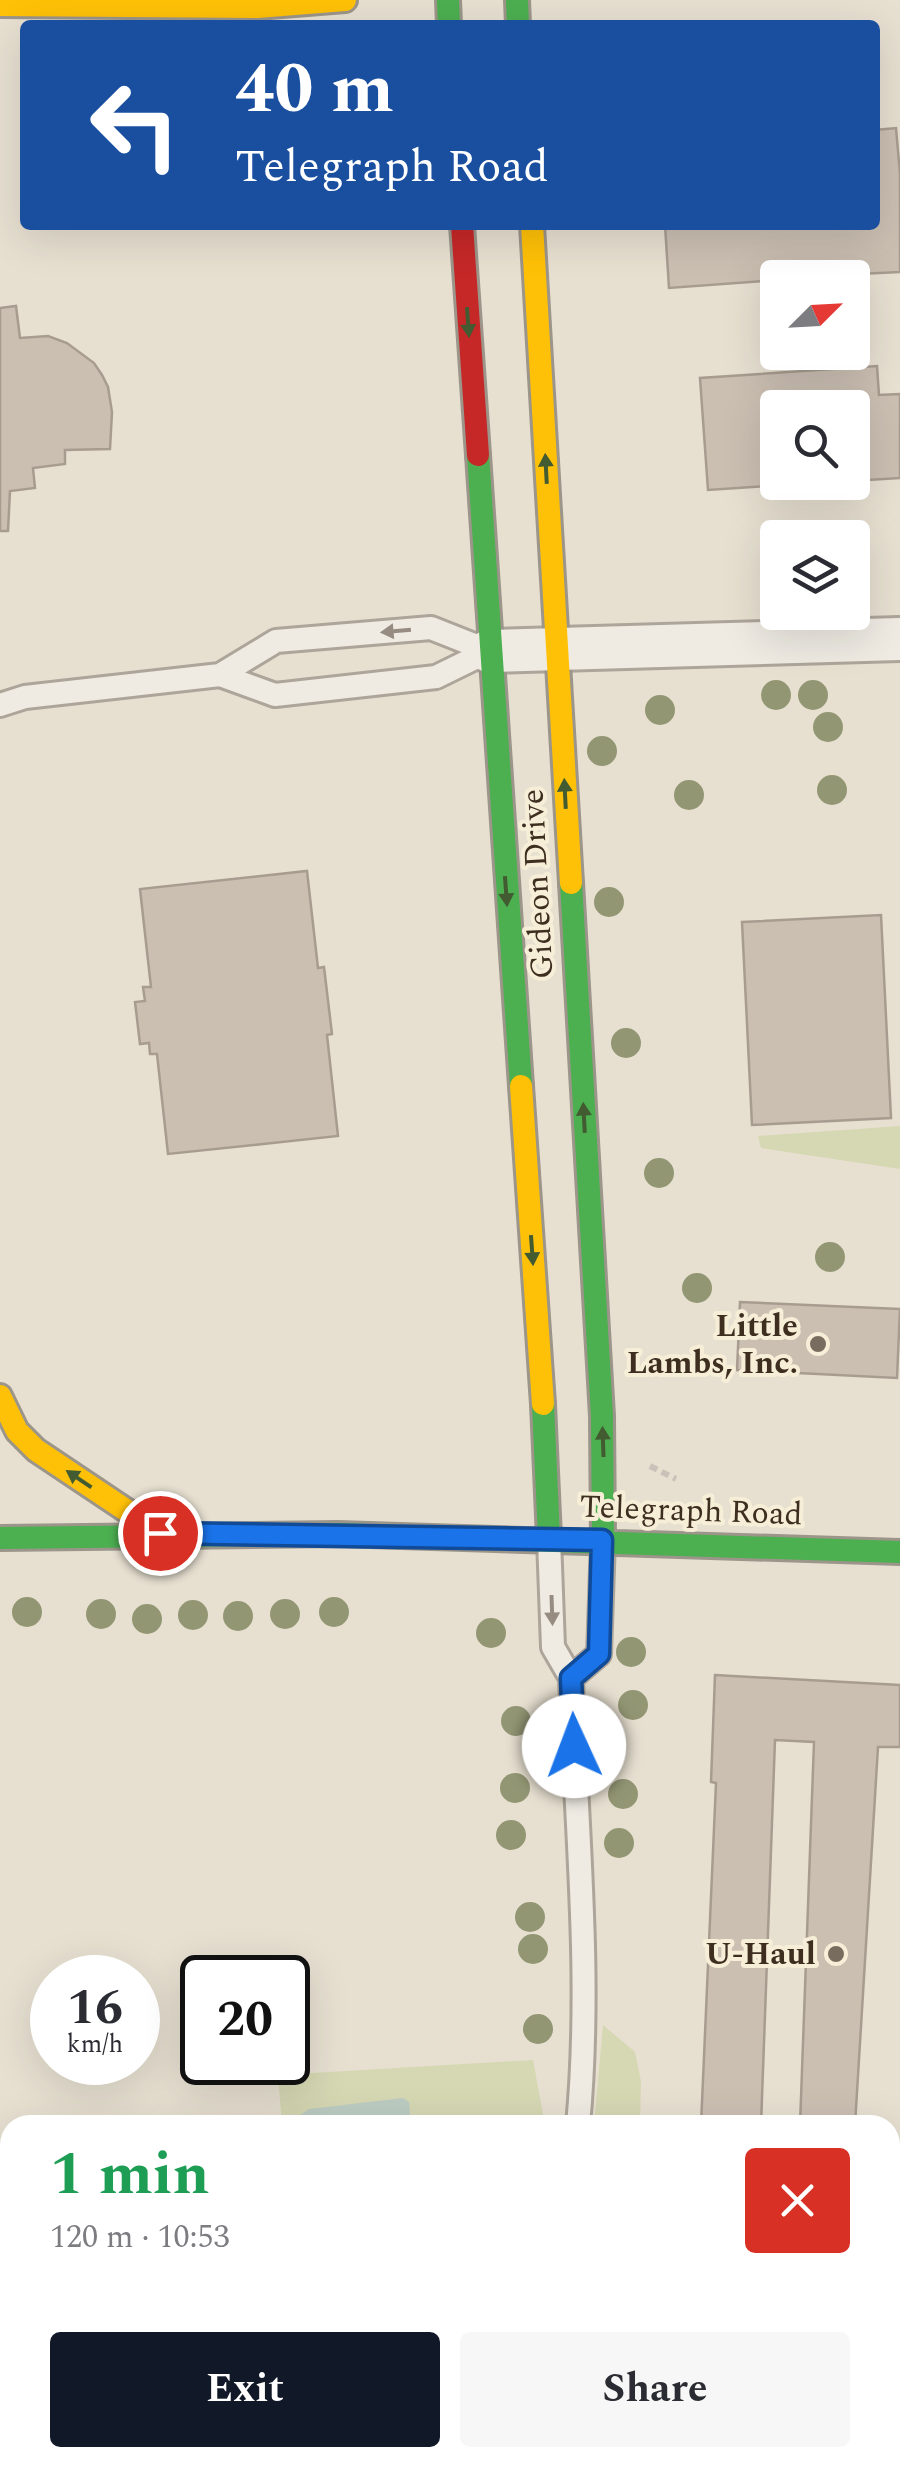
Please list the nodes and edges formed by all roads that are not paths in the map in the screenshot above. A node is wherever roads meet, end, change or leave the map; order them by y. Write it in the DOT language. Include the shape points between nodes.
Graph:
graph roads {
  1 [pos="345,0"];
  2 [pos="0,5"];
  3 [pos="462,230"];
  4 [pos="532,230"];
  5 [pos="900,639"];
  6 [pos="557,651"];
  7 [pos="489,652"];
  8 [pos="220,675"];
  9 [pos="0,705"];
  10 [pos="0,1396"];
  11 [pos="160,1533"];
  12 [pos="0,1538"];
  13 [pos="549,1538"];
  14 [pos="602,1540"];
  15 [pos="900,1552"];
  16 [pos="571,1678"];
  17 [pos="579,2115"];
  1 -- 2 [label="main road"];
  3 -- 7 [label="main road, Gideon Drive, one-way"];
  6 -- 4 [label="main road, Gideon Drive, one-way"];
  5 -- 6 [label="street"];
  6 -- 7 [label="street"];
  14 -- 6 [label="main road, Gideon Drive, one-way" via="601,1396"];
  7 -- 8 [label="lane" via="436,677 275,695"];
  7 -- 8 [label="lane, one-way" via="432,628 276,641"];
  7 -- 13 [label="main road, Gideon Drive, one-way"];
  8 -- 9 [label="lane"];
  11 -- 10 [label="main road, one-way" via="36,1450 16,1431"];
  11 -- 12 [label="main road, Telegraph Road"];
  11 -- 13 [label="main road, Telegraph Road"];
  13 -- 14 [label="main road, Telegraph Road"];
  13 -- 16 [label="lane, one-way" via="552,1647"];
  14 -- 15 [label="main road, Telegraph Road"];
  14 -- 16 [label="lane" via="599,1654"];
  16 -- 17 [label="lane" via="584,1996"];
}
